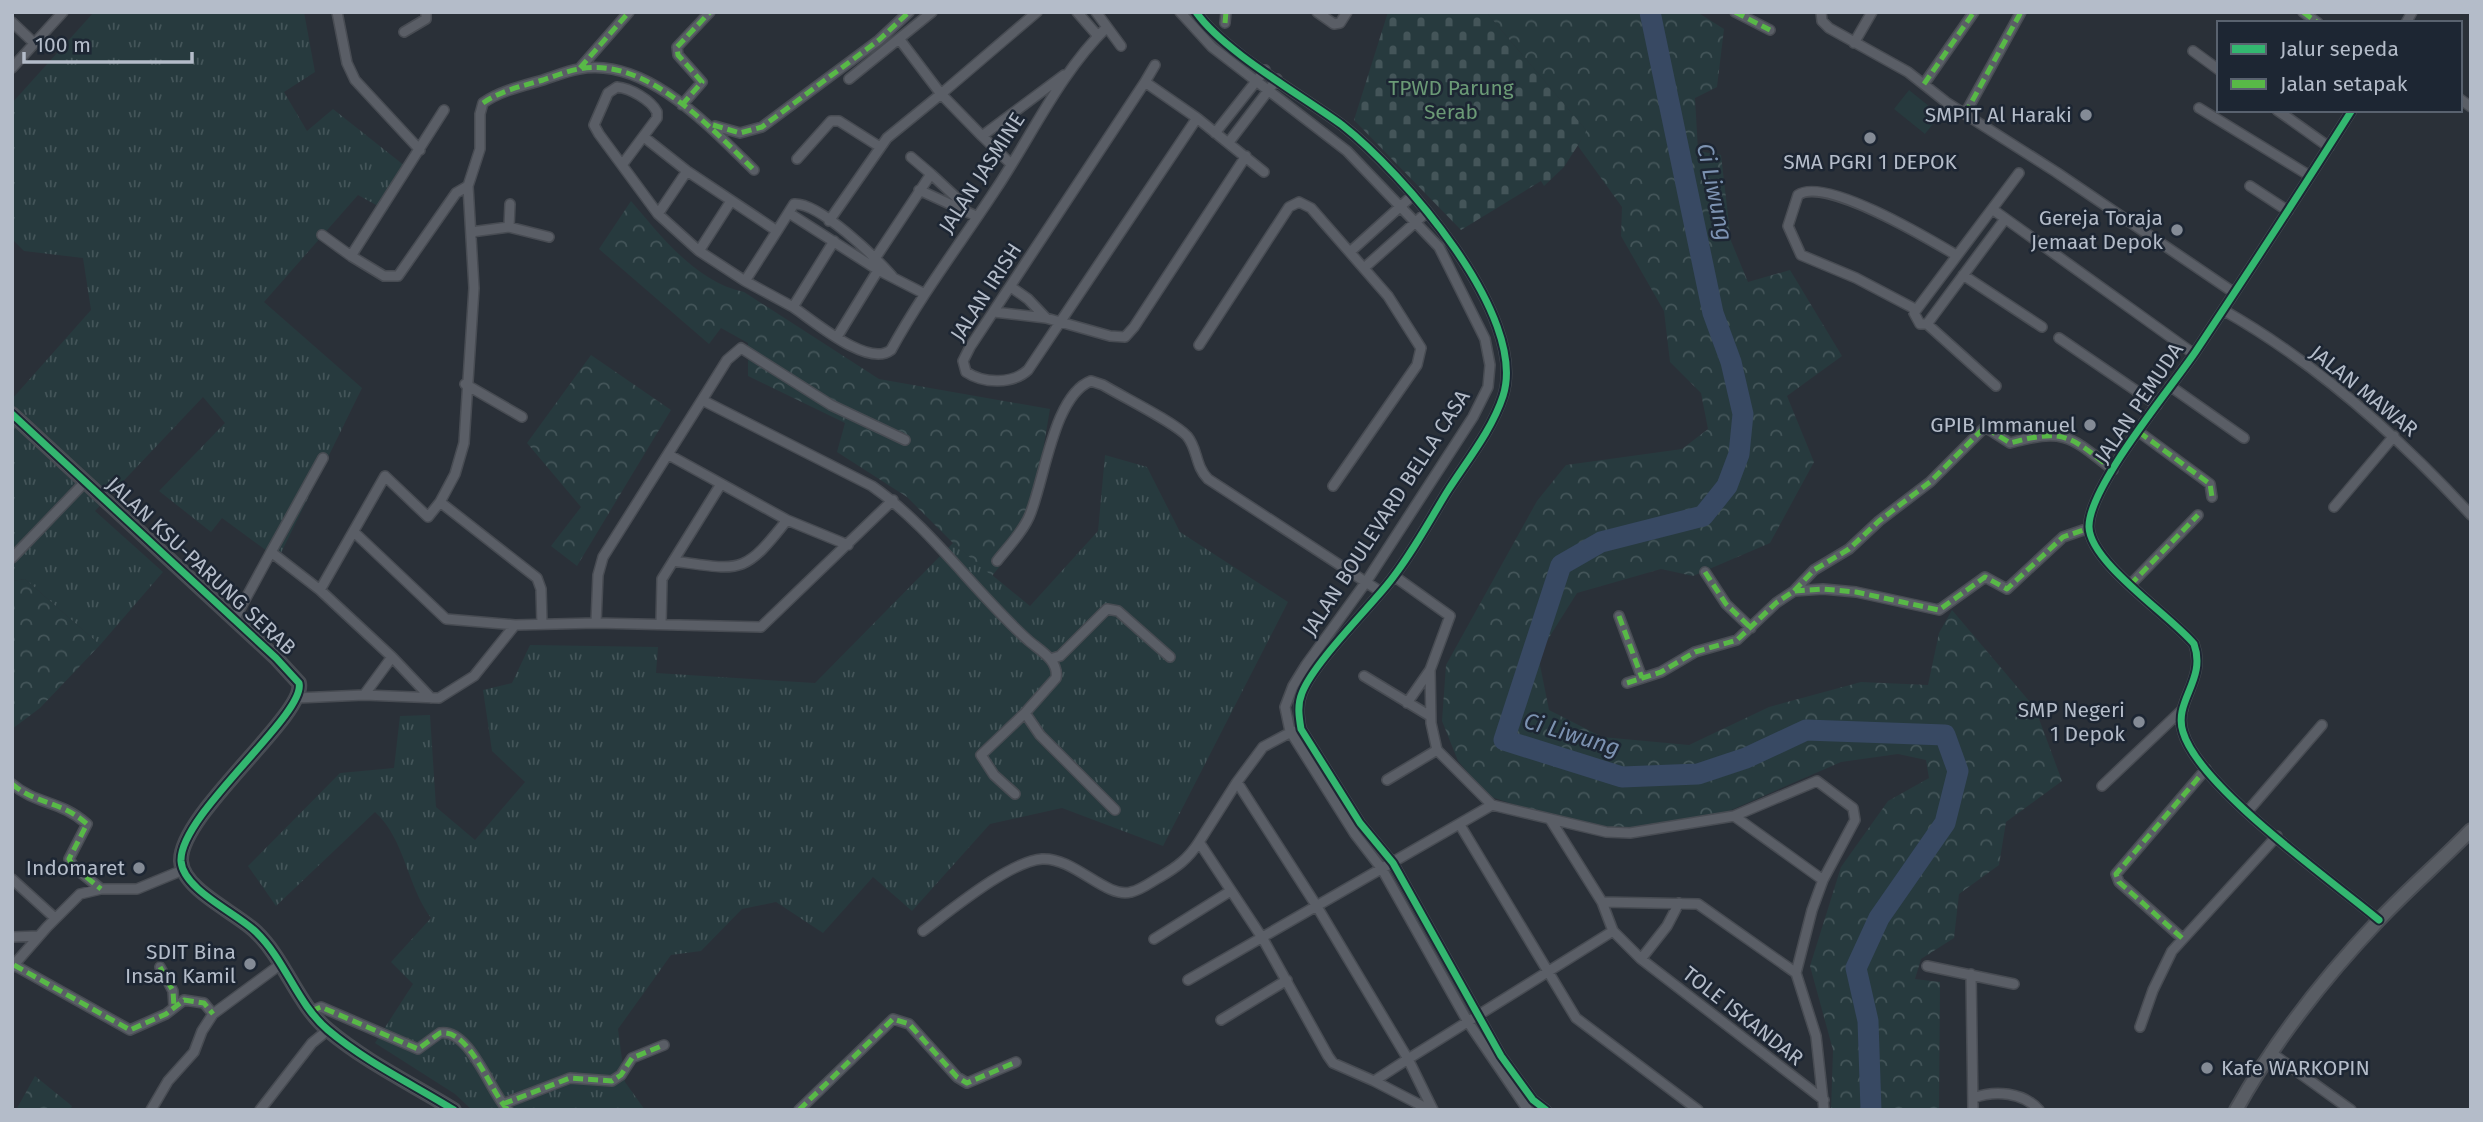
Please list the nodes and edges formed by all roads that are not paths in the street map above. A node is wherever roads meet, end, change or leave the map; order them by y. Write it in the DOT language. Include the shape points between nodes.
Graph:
graph roads {
  1 [pos="63,12"];
  2 [pos="337,12"];
  3 [pos="437,12"];
  4 [pos="629,12"];
  5 [pos="710,12"];
  6 [pos="909,12"];
  7 [pos="932,12"];
  8 [pos="1037,12"];
  9 [pos="1077,12"];
  10 [pos="1096,12"];
  11 [pos="1180,12"];
  12 [pos="1196,12"];
  13 [pos="1226,12"];
  14 [pos="1317,12"];
  15 [pos="1347,12"];
  16 [pos="1735,12"];
  17 [pos="1821,12"];
  18 [pos="1872,12"];
  19 [pos="1974,12"];
  20 [pos="2021,12"];
  21 [pos="426,15"];
  22 [pos="12,22"];
  23 [pos="1225,23"];
  24 [pos="1107,27"];
  25 [pos="1770,30"];
  26 [pos="404,32"];
  27 [pos="1098,36"];
  28 [pos="900,40"];
  29 [pos="34,43"];
  30 [pos="1854,43"];
  31 [pos="1121,46"];
  32 [pos="2193,51"];
  33 [pos="1156,65"];
  34 [pos="12,68"];
  35 [pos="580,68"];
  36 [pos="2217,69"];
  37 [pos="1265,70"];
  38 [pos="1069,71"];
  39 [pos="849,79"];
  40 [pos="1278,79"];
  41 [pos="1145,82"];
  42 [pos="1258,82"];
  43 [pos="1924,84"];
  44 [pos="1270,90"];
  45 [pos="941,94"];
  46 [pos="682,104"];
  47 [pos="2199,107"];
  48 [pos="444,110"];
  49 [pos="2280,112"];
  50 [pos="2351,112"];
  51 [pos="1965,114"];
  52 [pos="1197,118"];
  53 [pos="709,124"];
  54 [pos="1215,133"];
  55 [pos="982,136"];
  56 [pos="643,137"];
  57 [pos="1228,142"];
  58 [pos="880,147"];
  59 [pos="2329,147"];
  60 [pos="420,149"];
  61 [pos="1246,156"];
  62 [pos="911,157"];
  63 [pos="797,159"];
  64 [pos="1011,164"];
  65 [pos="622,165"];
  66 [pos="754,170"];
  67 [pos="687,171"];
  68 [pos="1264,172"];
  69 [pos="2019,173"];
  70 [pos="931,174"];
  71 [pos="2310,176"];
  72 [pos="468,186"];
  73 [pos="2250,186"];
  74 [pos="919,190"];
  75 [pos="1412,196"];
  76 [pos="731,201"];
  77 [pos="510,204"];
  78 [pos="1401,207"];
  79 [pos="964,209"];
  80 [pos="1992,209"];
  81 [pos="2288,211"];
  82 [pos="1427,212"];
  83 [pos="789,213"];
  84 [pos="658,214"];
  85 [pos="976,216"];
  86 [pos="2006,219"];
  87 [pos="829,220"];
  88 [pos="1415,222"];
  89 [pos="509,227"];
  90 [pos="777,231"];
  91 [pos="471,232"];
  92 [pos="322,235"];
  93 [pos="549,237"];
  94 [pos="834,241"];
  95 [pos="699,251"];
  96 [pos="1351,251"];
  97 [pos="1956,255"];
  98 [pos="351,256"];
  99 [pos="877,264"];
  100 [pos="1364,268"];
  101 [pos="1963,275"];
  102 [pos="745,281"];
  103 [pos="1011,287"];
  104 [pos="2234,292"];
  105 [pos="923,293"];
  106 [pos="793,307"];
  107 [pos="1915,309"];
  108 [pos="2223,310"];
  109 [pos="994,312"];
  110 [pos="1046,318"];
  111 [pos="1058,323"];
  112 [pos="1927,324"];
  113 [pos="2042,327"];
  114 [pos="837,337"];
  115 [pos="2059,338"];
  116 [pos="1199,345"];
  117 [pos="2194,354"];
  118 [pos="465,384"];
  119 [pos="1996,386"];
  120 [pos="2170,386"];
  121 [pos="702,400"];
  122 [pos="2157,405"];
  123 [pos="12,414"];
  124 [pos="522,417"];
  125 [pos="2139,432"];
  126 [pos="2394,436"];
  127 [pos="2244,438"];
  128 [pos="905,440"];
  129 [pos="668,455"];
  130 [pos="323,458"];
  131 [pos="2113,470"];
  132 [pos="84,483"];
  133 [pos="721,484"];
  134 [pos="1333,486"];
  135 [pos="2212,497"];
  136 [pos="893,500"];
  137 [pos="440,502"];
  138 [pos="2334,507"];
  139 [pos="2198,515"];
  140 [pos="2471,515"];
  141 [pos="787,520"];
  142 [pos="2089,528"];
  143 [pos="354,532"];
  144 [pos="848,545"];
  145 [pos="271,552"];
  146 [pos="12,558"];
  147 [pos="673,561"];
  148 [pos="997,561"];
  149 [pos="1705,572"];
  150 [pos="1394,576"];
  151 [pos="1366,582"];
  152 [pos="2130,585"];
  153 [pos="320,590"];
  154 [pos="1381,592"];
  155 [pos="1794,592"];
  156 [pos="1619,616"];
  157 [pos="234,620"];
  158 [pos="596,623"];
  159 [pos="542,624"];
  160 [pos="662,624"];
  161 [pos="515,625"];
  162 [pos="1751,628"];
  163 [pos="392,657"];
  164 [pos="1170,657"];
  165 [pos="1050,659"];
  166 [pos="1430,670"];
  167 [pos="1364,676"];
  168 [pos="1642,678"];
  169 [pos="1627,683"];
  170 [pos="364,695"];
  171 [pos="297,698"];
  172 [pos="431,698"];
  173 [pos="1407,703"];
  174 [pos="2183,709"];
  175 [pos="1025,713"];
  176 [pos="1430,716"];
  177 [pos="2322,726"];
  178 [pos="1296,730"];
  179 [pos="1437,750"];
  180 [pos="2206,769"];
  181 [pos="1387,780"];
  182 [pos="1237,782"];
  183 [pos="12,784"];
  184 [pos="2102,786"];
  185 [pos="1015,794"];
  186 [pos="1492,805"];
  187 [pos="1115,810"];
  188 [pos="2247,812"];
  189 [pos="1734,816"];
  190 [pos="1550,819"];
  191 [pos="1460,825"];
  192 [pos="2471,830"];
  193 [pos="2277,836"];
  194 [pos="1199,842"];
  195 [pos="1392,863"];
  196 [pos="1382,869"];
  197 [pos="183,870"];
  198 [pos="12,879"];
  199 [pos="1823,880"];
  200 [pos="101,889"];
  201 [pos="1229,892"];
  202 [pos="1602,902"];
  203 [pos="1679,903"];
  204 [pos="1316,905"];
  205 [pos="55,918"];
  206 [pos="2379,920"];
  207 [pos="923,931"];
  208 [pos="1612,931"];
  209 [pos="39,936"];
  210 [pos="12,937"];
  211 [pos="2182,938"];
  212 [pos="1154,939"];
  213 [pos="1263,939"];
  214 [pos="1641,959"];
  215 [pos="281,964"];
  216 [pos="13,966"];
  217 [pos="1927,966"];
  218 [pos="160,967"];
  219 [pos="1549,973"];
  220 [pos="1796,973"];
  221 [pos="1971,974"];
  222 [pos="1188,980"];
  223 [pos="1287,980"];
  224 [pos="2014,984"];
  225 [pos="174,1007"];
  226 [pos="311,1011"];
  227 [pos="213,1014"];
  228 [pos="1480,1016"];
  229 [pos="1220,1020"];
  230 [pos="1468,1022"];
  231 [pos="2140,1027"];
  232 [pos="328,1030"];
  233 [pos="664,1045"];
  234 [pos="2270,1052"];
  235 [pos="1408,1059"];
  236 [pos="1016,1062"];
  237 [pos="1374,1081"];
  238 [pos="1973,1098"];
  239 [pos="1824,1105"];
  240 [pos="506,1107"];
  241 [pos="1544,1109"];
  242 [pos="151,1110"];
  243 [pos="260,1110"];
  244 [pos="454,1110"];
  245 [pos="799,1110"];
  246 [pos="1432,1110"];
  247 [pos="1528,1110"];
  248 [pos="1698,1110"];
  249 [pos="1973,1110"];
  250 [pos="2039,1110"];
  251 [pos="2236,1110"];
  252 [pos="2351,1110"];
  1 -- 29 [label="street"];
  2 -- 60 [label="street" via="355,80"];
  3 -- 21 [label="street"];
  4 -- 35 [label="street"];
  5 -- 46 [label="street" via="677,47 678,55 702,82"];
  6 -- 53 [label="street" via="879,40 762,127 740,133"];
  7 -- 28 [label="street"];
  8 -- 45 [label="street"];
  9 -- 27 [label="street"];
  10 -- 24 [label="street"];
  11 -- 42 [label="street, JALAN BOULEVARD BELLA CASA" via="1212,47"];
  12 -- 37 [label="street, JALAN BOULEVARD BELLA CASA" via="1219,38"];
  13 -- 23 [label="street"];
  14 -- 15 [label="street" via="1334,24"];
  16 -- 25 [label="street"];
  17 -- 30 [label="street" via="1825,25"];
  18 -- 30 [label="street"];
  19 -- 43 [label="street"];
  20 -- 51 [label="street"];
  21 -- 26 [label="street"];
  22 -- 29 [label="street"];
  24 -- 27 [label="street, JALAN JASMINE"];
  24 -- 31 [label="street"];
  27 -- 38 [label="street, JALAN JASMINE"];
  28 -- 39 [label="street"];
  28 -- 45 [label="street"];
  29 -- 34 [label="street"];
  30 -- 43 [label="street"];
  32 -- 36 [label="street"];
  33 -- 41 [label="street"];
  35 -- 46 [label="street" via="615,69"];
  35 -- 72 [label="street" via="483,103 480,149"];
  37 -- 40 [label="street, JALAN BOULEVARD BELLA CASA"];
  37 -- 42 [label="street"];
  38 -- 55 [label="street, JALAN JASMINE"];
  38 -- 64 [label="street, JALAN JASMINE"];
  40 -- 44 [label="street"];
  40 -- 75 [label="street, JALAN BOULEVARD BELLA CASA" via="1343,127"];
  41 -- 52 [label="street"];
  41 -- 103 [label="street, JALAN IRISH"];
  42 -- 44 [label="street, JALAN BOULEVARD BELLA CASA"];
  42 -- 54 [label="street"];
  43 -- 51 [label="street"];
  44 -- 57 [label="street"];
  44 -- 78 [label="street, JALAN BOULEVARD BELLA CASA" via="1336,141"];
  45 -- 55 [label="street, JALAN JASMINE"];
  45 -- 58 [label="street"];
  46 -- 53 [label="street"];
  47 -- 71 [label="street"];
  48 -- 60 [label="street"];
  49 -- 59 [label="street"];
  50 -- 59 [label="street, JALAN PEMUDA"];
  51 -- 104 [label="street"];
  52 -- 54 [label="street"];
  52 -- 111 [label="street, JALAN IRISH"];
  53 -- 66 [label="street"];
  54 -- 57 [label="street"];
  55 -- 64 [label="street"];
  56 -- 65 [label="street"];
  56 -- 65 [label="street" via="657,118 656,108 627,89 612,90 594,125"];
  56 -- 67 [label="street"];
  57 -- 61 [label="street"];
  58 -- 63 [label="street" via="839,121 831,121"];
  58 -- 87 [label="street"];
  59 -- 71 [label="street, JALAN PEMUDA"];
  60 -- 98 [label="street"];
  61 -- 68 [label="street"];
  61 -- 111 [label="street" via="1125,337"];
  62 -- 70 [label="street"];
  64 -- 85 [label="street, JALAN JASMINE"];
  65 -- 84 [label="street"];
  67 -- 76 [label="street"];
  67 -- 84 [label="street"];
  69 -- 80 [label="street"];
  70 -- 74 [label="street"];
  70 -- 79 [label="street"];
  71 -- 81 [label="street, JALAN PEMUDA"];
  72 -- 91 [label="street"];
  72 -- 98 [label="street" via="457,193 398,276 384,276"];
  73 -- 81 [label="street"];
  74 -- 79 [label="street"];
  74 -- 99 [label="street"];
  75 -- 78 [label="street"];
  75 -- 82 [label="street, JALAN BOULEVARD BELLA CASA"];
  76 -- 90 [label="street"];
  76 -- 95 [label="street"];
  77 -- 89 [label="street"];
  78 -- 88 [label="street, JALAN BOULEVARD BELLA CASA"];
  78 -- 96 [label="street"];
  79 -- 85 [label="street"];
  80 -- 86 [label="street"];
  80 -- 97 [label="street"];
  81 -- 104 [label="street, JALAN PEMUDA"];
  82 -- 88 [label="street"];
  82 -- 150 [label="street, JALAN BOULEVARD BELLA CASA" via="1455,247 1501,333 1504,395"];
  83 -- 87 [label="street" via="798,203"];
  83 -- 90 [label="street"];
  83 -- 94 [label="street"];
  84 -- 95 [label="street"];
  85 -- 105 [label="street, JALAN JASMINE"];
  86 -- 101 [label="street"];
  86 -- 117 [label="street"];
  87 -- 99 [label="street"];
  88 -- 100 [label="street"];
  88 -- 151 [label="street, JALAN BOULEVARD BELLA CASA" via="1439,247 1485,340 1488,387"];
  89 -- 91 [label="street"];
  89 -- 93 [label="street"];
  90 -- 102 [label="street"];
  91 -- 118 [label="street" via="474,288"];
  92 -- 98 [label="street"];
  94 -- 99 [label="street"];
  94 -- 106 [label="street"];
  95 -- 102 [label="street"];
  96 -- 100 [label="street"];
  96 -- 116 [label="street" via="1311,208 1294,204"];
  97 -- 107 [label="street"];
  97 -- 107 [label="street" via="1863,205 1813,190 1798,195 1788,226 1801,254"];
  99 -- 105 [label="street"];
  99 -- 114 [label="street"];
  100 -- 134 [label="street" via="1421,348 1421,357"];
  101 -- 112 [label="street"];
  101 -- 113 [label="street"];
  102 -- 106 [label="street, JALAN JASMINE"];
  103 -- 109 [label="street, JALAN IRISH"];
  103 -- 110 [label="street"];
  104 -- 108 [label="street, JALAN PEMUDA"];
  105 -- 114 [label="street, JALAN JASMINE" via="885,354 869,355"];
  106 -- 114 [label="street, JALAN JASMINE"];
  107 -- 112 [label="street" via="1914,318"];
  108 -- 117 [label="street, JALAN PEMUDA"];
  108 -- 126 [label="street, JALAN MAWAR" via="2302,363"];
  109 -- 110 [label="street"];
  109 -- 111 [label="street, JALAN IRISH" via="963,361 967,372 984,379 1021,376"];
  110 -- 111 [label="street"];
  112 -- 119 [label="street"];
  115 -- 122 [label="street"];
  117 -- 120 [label="street, JALAN PEMUDA"];
  118 -- 124 [label="street"];
  118 -- 137 [label="street" via="461,457"];
  120 -- 122 [label="street, JALAN PEMUDA"];
  120 -- 127 [label="street"];
  121 -- 128 [label="street" via="727,360 741,348 831,405"];
  121 -- 129 [label="street"];
  121 -- 136 [label="street"];
  122 -- 125 [label="street, JALAN PEMUDA"];
  123 -- 132 [label="street, JALAN KSU-PARUNG SERAB"];
  125 -- 131 [label="street, JALAN PEMUDA"];
  125 -- 135 [label="street" via="2210,484"];
  126 -- 138 [label="street"];
  126 -- 140 [label="street, JALAN MAWAR"];
  129 -- 133 [label="street"];
  129 -- 158 [label="street" via="603,557"];
  130 -- 145 [label="street"];
  131 -- 142 [label="street, JALAN PEMUDA"];
  131 -- 155 [label="street" via="2065,436 2010,443 1985,427 1930,482 1849,550 1814,570"];
  132 -- 146 [label="street"];
  132 -- 157 [label="street, JALAN KSU-PARUNG SERAB"];
  133 -- 141 [label="street"];
  133 -- 147 [label="street"];
  136 -- 144 [label="street"];
  136 -- 165 [label="street" via="977,591"];
  137 -- 143 [label="street" via="428,517 385,476"];
  137 -- 159 [label="street" via="537,578"];
  139 -- 152 [label="street"];
  141 -- 144 [label="street"];
  141 -- 147 [label="street" via="745,566 722,568"];
  142 -- 152 [label="street" via="2102,555"];
  142 -- 155 [label="street" via="2063,537 2007,589 1985,577 1940,610 1856,592"];
  143 -- 153 [label="street"];
  143 -- 161 [label="street" via="446,618"];
  144 -- 160 [label="street" via="761,627"];
  145 -- 153 [label="street"];
  145 -- 157 [label="street"];
  147 -- 160 [label="street" via="661,585"];
  148 -- 151 [label="street" via="1029,518 1061,419 1077,392 1091,381 1183,433 1208,479"];
  149 -- 162 [label="street" via="1726,604"];
  150 -- 154 [label="street, JALAN BOULEVARD BELLA CASA"];
  150 -- 166 [label="street" via="1450,616"];
  151 -- 154 [label="street"];
  151 -- 178 [label="street, JALAN BOULEVARD BELLA CASA" via="1293,686 1285,707"];
  152 -- 174 [label="street" via="2194,644 2197,674"];
  153 -- 163 [label="street"];
  154 -- 178 [label="street, JALAN BOULEVARD BELLA CASA" via="1309,679 1298,706"];
  155 -- 162 [label="street"];
  156 -- 168 [label="street"];
  157 -- 171 [label="street, JALAN KSU-PARUNG SERAB" via="294,675 300,688"];
  158 -- 159 [label="street"];
  158 -- 160 [label="street"];
  159 -- 161 [label="street"];
  161 -- 172 [label="street" via="474,676 459,688"];
  162 -- 168 [label="street" via="1730,644 1695,652"];
  163 -- 170 [label="street"];
  163 -- 172 [label="street"];
  164 -- 165 [label="street" via="1118,611 1107,609 1060,656"];
  165 -- 175 [label="street" via="1056,678"];
  166 -- 173 [label="street"];
  166 -- 176 [label="street"];
  167 -- 173 [label="street"];
  168 -- 169 [label="street"];
  170 -- 171 [label="street"];
  170 -- 172 [label="street"];
  171 -- 197 [label="street" via="188,837"];
  173 -- 176 [label="street"];
  174 -- 180 [label="street" via="2183,733"];
  174 -- 184 [label="street"];
  175 -- 185 [label="street" via="981,758"];
  175 -- 187 [label="street"];
  176 -- 179 [label="street"];
  177 -- 188 [label="street"];
  178 -- 182 [label="street" via="1263,747"];
  178 -- 195 [label="street, JALAN BOULEVARD BELLA CASA"];
  178 -- 196 [label="street, JALAN BOULEVARD BELLA CASA" via="1355,834"];
  179 -- 181 [label="street"];
  179 -- 186 [label="street"];
  180 -- 188 [label="street"];
  180 -- 211 [label="street" via="2116,874 2119,882"];
  182 -- 194 [label="street"];
  182 -- 204 [label="street"];
  183 -- 200 [label="street" via="27,795 62,805 87,824 69,859"];
  186 -- 190 [label="street"];
  186 -- 191 [label="street"];
  188 -- 193 [label="street"];
  189 -- 190 [label="street" via="1630,833"];
  189 -- 199 [label="street"];
  189 -- 199 [label="street" via="1818,781 1849,803 1855,820"];
  190 -- 202 [label="street, TOLE ISKANDAR"];
  191 -- 195 [label="street"];
  191 -- 219 [label="street"];
  192 -- 206 [label="street"];
  193 -- 206 [label="street"];
  193 -- 211 [label="street"];
  194 -- 201 [label="street"];
  194 -- 207 [label="street" via="1185,862 1126,893 1064,862 1038,859 991,883"];
  195 -- 196 [label="street"];
  195 -- 228 [label="street, JALAN BOULEVARD BELLA CASA"];
  196 -- 204 [label="street"];
  196 -- 230 [label="street, JALAN BOULEVARD BELLA CASA"];
  197 -- 200 [label="street" via="137,889"];
  197 -- 215 [label="street" via="196,886 255,931"];
  198 -- 205 [label="street"];
  199 -- 220 [label="street"];
  200 -- 205 [label="street" via="80,894"];
  201 -- 212 [label="street"];
  201 -- 213 [label="street"];
  202 -- 203 [label="street"];
  202 -- 208 [label="street, TOLE ISKANDAR"];
  203 -- 214 [label="street"];
  203 -- 220 [label="street" via="1707,908"];
  204 -- 213 [label="street"];
  204 -- 235 [label="street"];
  205 -- 209 [label="street"];
  206 -- 234 [label="street"];
  208 -- 214 [label="street, TOLE ISKANDAR"];
  208 -- 219 [label="street"];
  209 -- 210 [label="street"];
  209 -- 216 [label="street"];
  211 -- 231 [label="street" via="2162,970"];
  213 -- 222 [label="street"];
  213 -- 223 [label="street"];
  214 -- 239 [label="street, TOLE ISKANDAR"];
  215 -- 226 [label="street"];
  215 -- 227 [label="street"];
  216 -- 225 [label="street" via="130,1030"];
  217 -- 221 [label="street"];
  218 -- 225 [label="street" via="173,991"];
  219 -- 228 [label="street"];
  219 -- 248 [label="street" via="1576,1018"];
  220 -- 239 [label="street" via="1816,1035"];
  221 -- 224 [label="street"];
  221 -- 238 [label="street"];
  223 -- 229 [label="street"];
  223 -- 237 [label="street" via="1334,1063"];
  225 -- 227 [label="street" via="184,1000 204,1003"];
  226 -- 232 [label="street"];
  226 -- 240 [label="street" via="321,1007 418,1049 440,1033 453,1034 476,1057"];
  227 -- 242 [label="street" via="194,1052 168,1081"];
  228 -- 230 [label="street"];
  228 -- 241 [label="street, JALAN BOULEVARD BELLA CASA" via="1501,1056 1532,1100"];
  230 -- 235 [label="street"];
  230 -- 247 [label="street, JALAN BOULEVARD BELLA CASA"];
  232 -- 243 [label="street" via="312,1043"];
  232 -- 244 [label="street"];
  233 -- 240 [label="street" via="632,1058 612,1081 570,1078"];
  234 -- 251 [label="street"];
  234 -- 252 [label="street"];
  235 -- 237 [label="street"];
  235 -- 246 [label="street"];
  236 -- 245 [label="street" via="967,1083 909,1024 893,1019"];
  237 -- 246 [label="street"];
  238 -- 249 [label="street"];
  238 -- 250 [label="street" via="1988,1092 2014,1095 2033,1102"];
}
